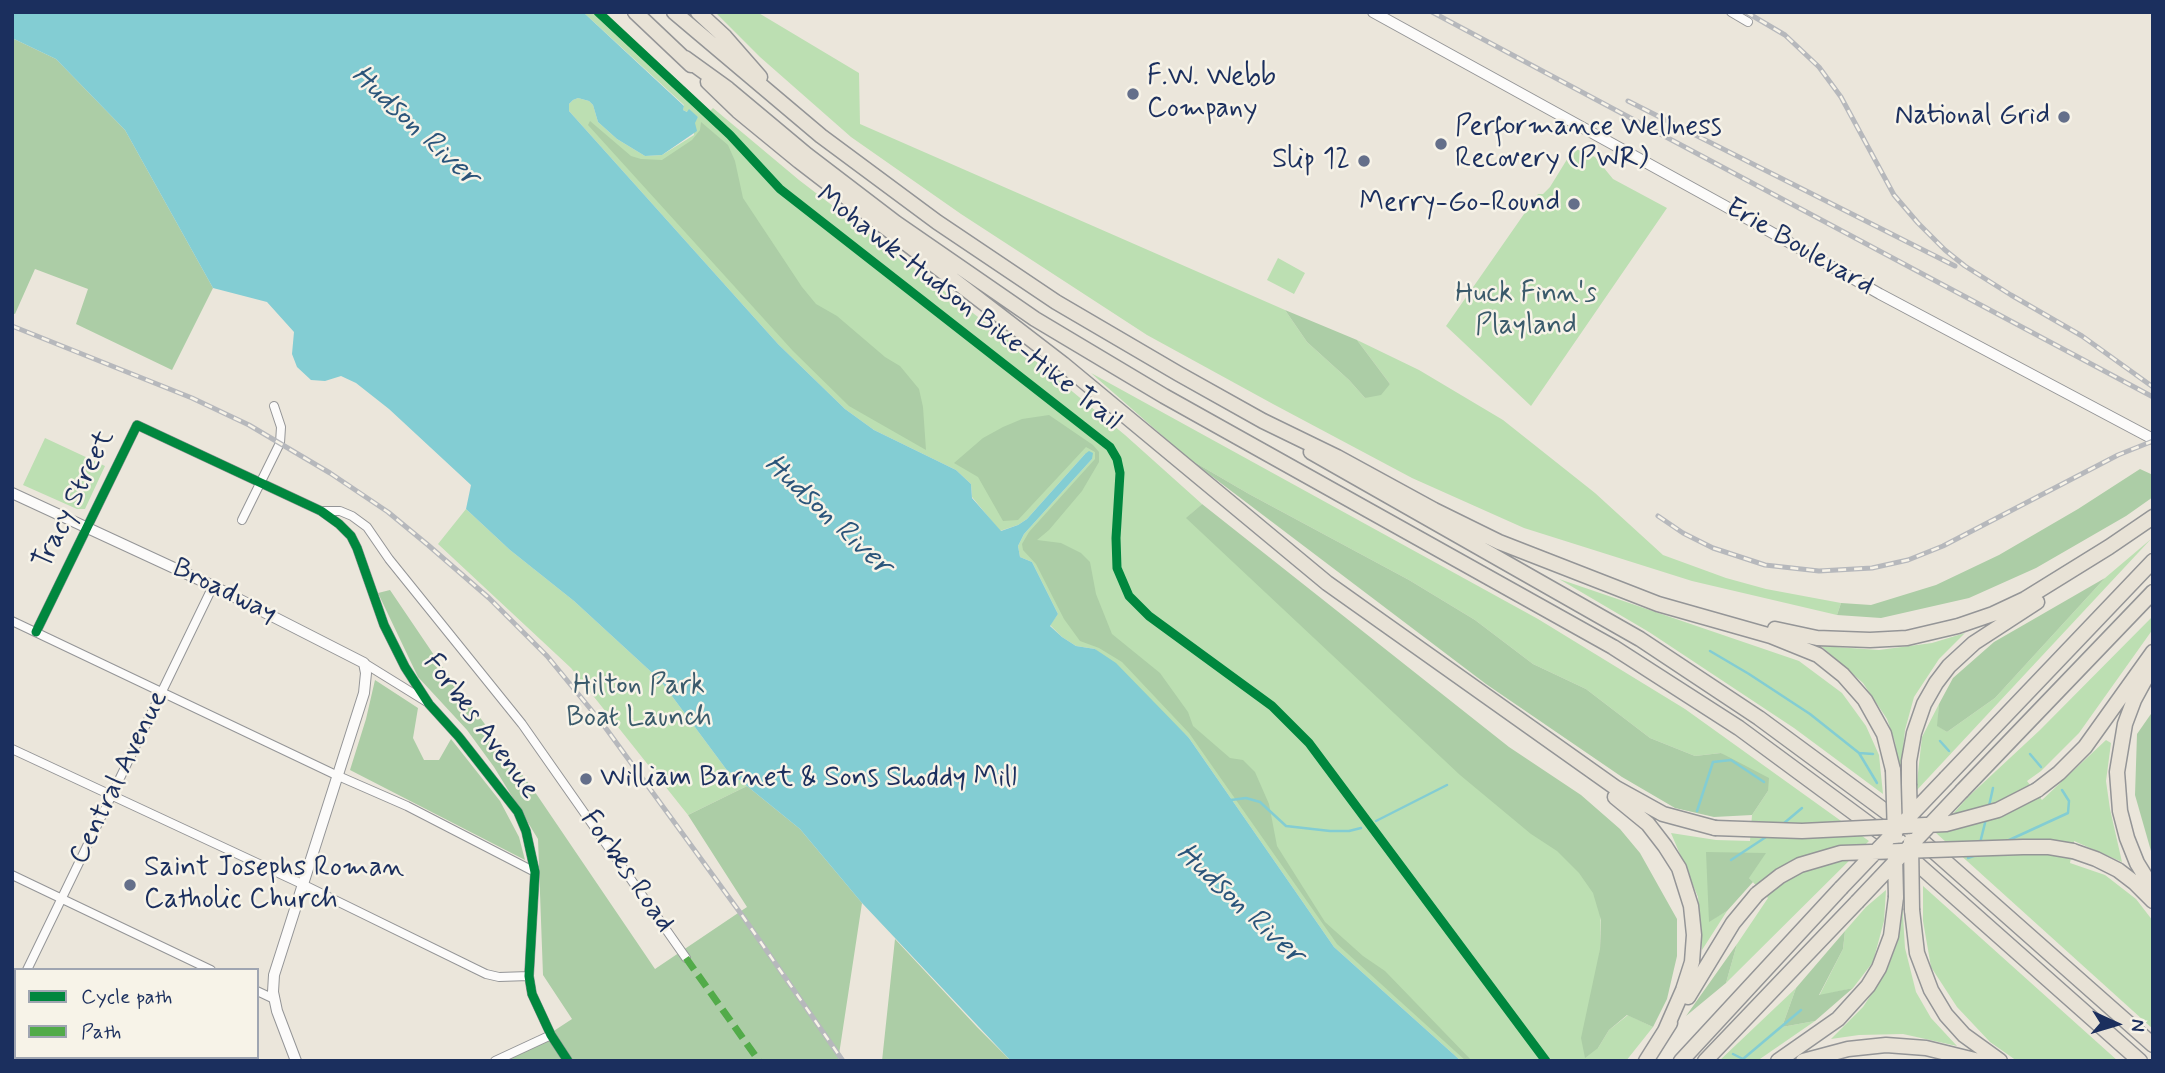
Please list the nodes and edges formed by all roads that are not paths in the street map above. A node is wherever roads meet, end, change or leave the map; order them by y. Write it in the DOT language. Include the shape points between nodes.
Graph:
graph roads {
  1 [pos="635,12"];
  2 [pos="674,12"];
  3 [pos="698,12"];
  4 [pos="1373,12"];
  5 [pos="1731,12"];
  6 [pos="1748,22"];
  7 [pos="685,58"];
  8 [pos="791,112"];
  9 [pos="274,406"];
  10 [pos="1263,421"];
  11 [pos="137,425"];
  12 [pos="2153,439"];
  13 [pos="261,483"];
  14 [pos="12,493"];
  15 [pos="321,511"];
  16 [pos="2153,517"];
  17 [pos="242,520"];
  18 [pos="87,528"];
  19 [pos="2087,561"];
  20 [pos="2153,561"];
  21 [pos="213,586"];
  22 [pos="1615,587"];
  23 [pos="2153,592"];
  24 [pos="12,621"];
  25 [pos="36,632"];
  26 [pos="2153,652"];
  27 [pos="364,663"];
  28 [pos="2153,666"];
  29 [pos="162,691"];
  30 [pos="429,704"];
  31 [pos="1530,728"];
  32 [pos="12,749"];
  33 [pos="336,775"];
  34 [pos="111,796"];
  35 [pos="535,872"];
  36 [pos="12,875"];
  37 [pos="302,884"];
  38 [pos="2153,889"];
  39 [pos="61,899"];
  40 [pos="2153,901"];
  41 [pos="686,958"];
  42 [pos="28,968"];
  43 [pos="207,968"];
  44 [pos="529,976"];
  45 [pos="259,992"];
  46 [pos="274,999"];
  47 [pos="1665,1031"];
  48 [pos="551,1035"];
  49 [pos="2153,1045"];
  50 [pos="1685,1055"];
  51 [pos="296,1061"];
  52 [pos="495,1061"];
  53 [pos="568,1061"];
  54 [pos="1646,1061"];
  55 [pos="1705,1061"];
  56 [pos="1778,1061"];
  57 [pos="1803,1061"];
  58 [pos="1979,1061"];
  59 [pos="2000,1061"];
  60 [pos="2140,1061"];
  1 -- 7 [label="highway"];
  2 -- 8 [label="highway"];
  3 -- 8 [label="highway"];
  4 -- 12 [label="street, Erie Boulevard" via="1880,294"];
  5 -- 6 [label="street"];
  7 -- 31 [label="highway" via="720,96 777,144 1063,364 1284,549"];
  7 -- 60 [label="highway" via="874,207 1035,319 1172,401 1613,647 1739,728 1916,862"];
  8 -- 10 [label="highway" via="996,263"];
  9 -- 13 [label="street" via="281,427 280,443"];
  10 -- 22 [label="highway" via="1499,542"];
  10 -- 49 [label="highway" via="1334,467 1640,639 1769,725 1904,824"];
  11 -- 13 [label="street, Forbes Avenue"];
  11 -- 18 [label="street, Tracy Street"];
  13 -- 15 [label="street, Forbes Avenue"];
  13 -- 17 [label="street"];
  14 -- 18 [label="street, Broadway"];
  15 -- 30 [label="street, Forbes Avenue" via="351,536 384,625"];
  15 -- 41 [label="street, Forbes Road" via="340,511 368,527 522,724"];
  16 -- 19 [label="highway"];
  18 -- 21 [label="street, Broadway"];
  18 -- 25 [label="street, Tracy Street"];
  19 -- 22 [label="highway" via="1993,614 1941,631 1887,640 1799,635"];
  19 -- 59 [label="highway, bridge" via="1949,666 1929,694 1910,751 1912,909 1920,965 1938,1003 1964,1035"];
  20 -- 50 [label="highway, bridge"];
  21 -- 27 [label="street, Broadway"];
  21 -- 29 [label="street, Central Avenue"];
  22 -- 56 [label="highway, bridge" via="1785,641 1827,661 1858,691 1887,743 1893,771 1896,897 1888,946 1868,986 1838,1019"];
  23 -- 55 [label="highway, bridge"];
  24 -- 25 [label="street"];
  25 -- 29 [label="street"];
  26 -- 31 [label="highway, bridge" via="2085,747 2059,773 2014,803 1936,826 1767,831 1679,820 1601,779"];
  27 -- 30 [label="street, Broadway"];
  27 -- 33 [label="street" via="363,693"];
  28 -- 38 [label="highway" via="2125,724 2117,784 2126,838"];
  29 -- 33 [label="street"];
  29 -- 34 [label="street, Central Avenue"];
  30 -- 35 [label="street, Forbes Avenue" via="518,812"];
  31 -- 47 [label="highway" via="1574,769 1648,824 1678,868 1691,906 1694,948 1684,990"];
  32 -- 34 [label="street"];
  33 -- 35 [label="street"];
  33 -- 37 [label="street"];
  34 -- 37 [label="street"];
  34 -- 39 [label="street, Central Avenue"];
  35 -- 44 [label="street, Forbes Avenue"];
  36 -- 39 [label="street"];
  37 -- 44 [label="street" via="486,974"];
  37 -- 46 [label="street" via="274,975"];
  39 -- 42 [label="street, Central Avenue"];
  39 -- 43 [label="street"];
  40 -- 47 [label="highway, bridge" via="2118,870 2073,851 2036,847 1840,853 1800,865 1757,894 1733,923"];
  44 -- 48 [label="street, Forbes Avenue"];
  45 -- 46 [label="street"];
  46 -- 51 [label="street"];
  47 -- 54 [label="highway"];
  48 -- 52 [label="street"];
  48 -- 53 [label="street, Forbes Avenue"];
  57 -- 58 [label="highway" via="1886,1045 1939,1050"];
}
